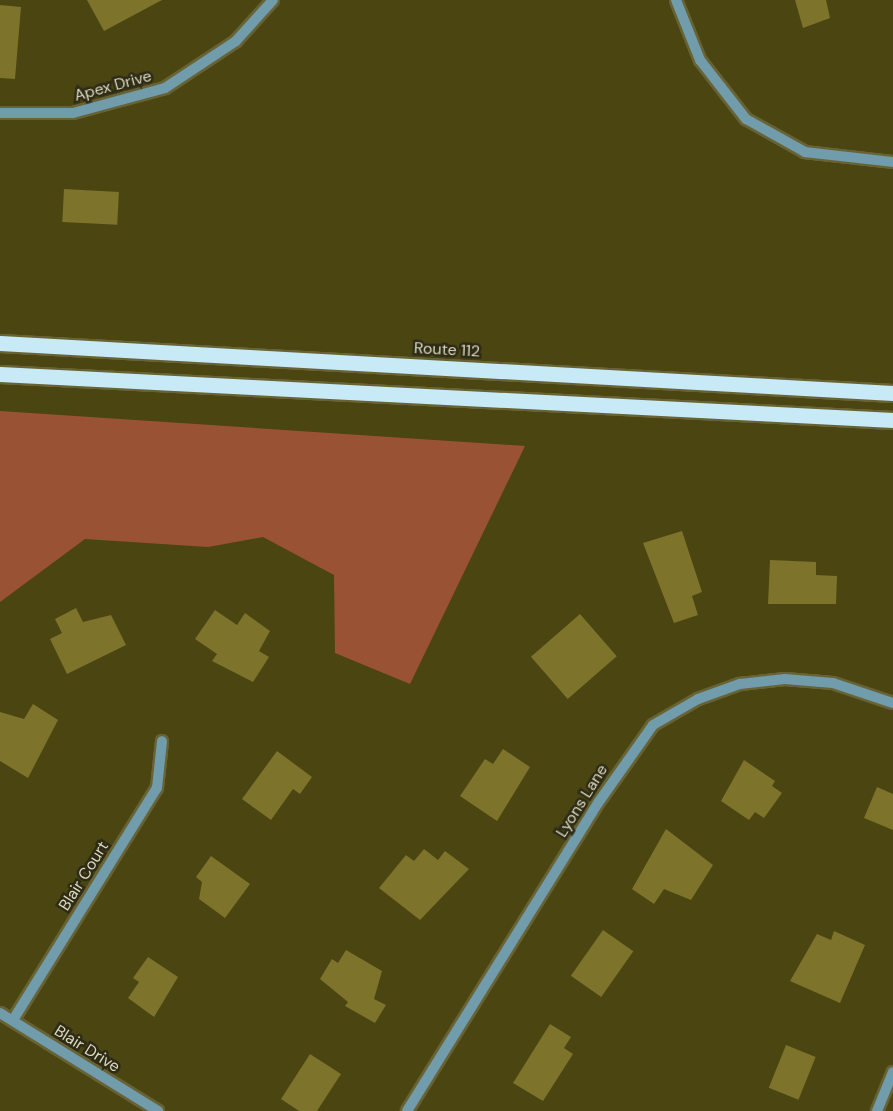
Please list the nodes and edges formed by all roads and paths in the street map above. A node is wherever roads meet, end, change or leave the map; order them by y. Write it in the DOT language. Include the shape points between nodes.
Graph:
graph roads {
  1 [pos="273,0"];
  2 [pos="676,0"];
  3 [pos="0,113"];
  4 [pos="893,162"];
  5 [pos="0,344"];
  6 [pos="0,374"];
  7 [pos="893,393"];
  8 [pos="893,420"];
  9 [pos="893,703"];
  10 [pos="162,741"];
  11 [pos="0,1013"];
  12 [pos="13,1020"];
  13 [pos="893,1072"];
  14 [pos="158,1111"];
  15 [pos="407,1111"];
  16 [pos="877,1111"];
  1 -- 3 [label="street, Apex Drive" via="236,42 165,88 73,113"];
  2 -- 4 [label="street" via="700,60 746,119 805,152"];
  5 -- 7 [label="main road, Route 112"];
  6 -- 8 [label="main road"];
  9 -- 15 [label="street, Lyons Lane" via="833,683 785,679 709,695 652,725 598,802"];
  10 -- 12 [label="street, Blair Court" via="157,788"];
  11 -- 12 [label="street, Blair Drive"];
  12 -- 14 [label="street, Blair Drive"];
  13 -- 16 [label="street"];
}
